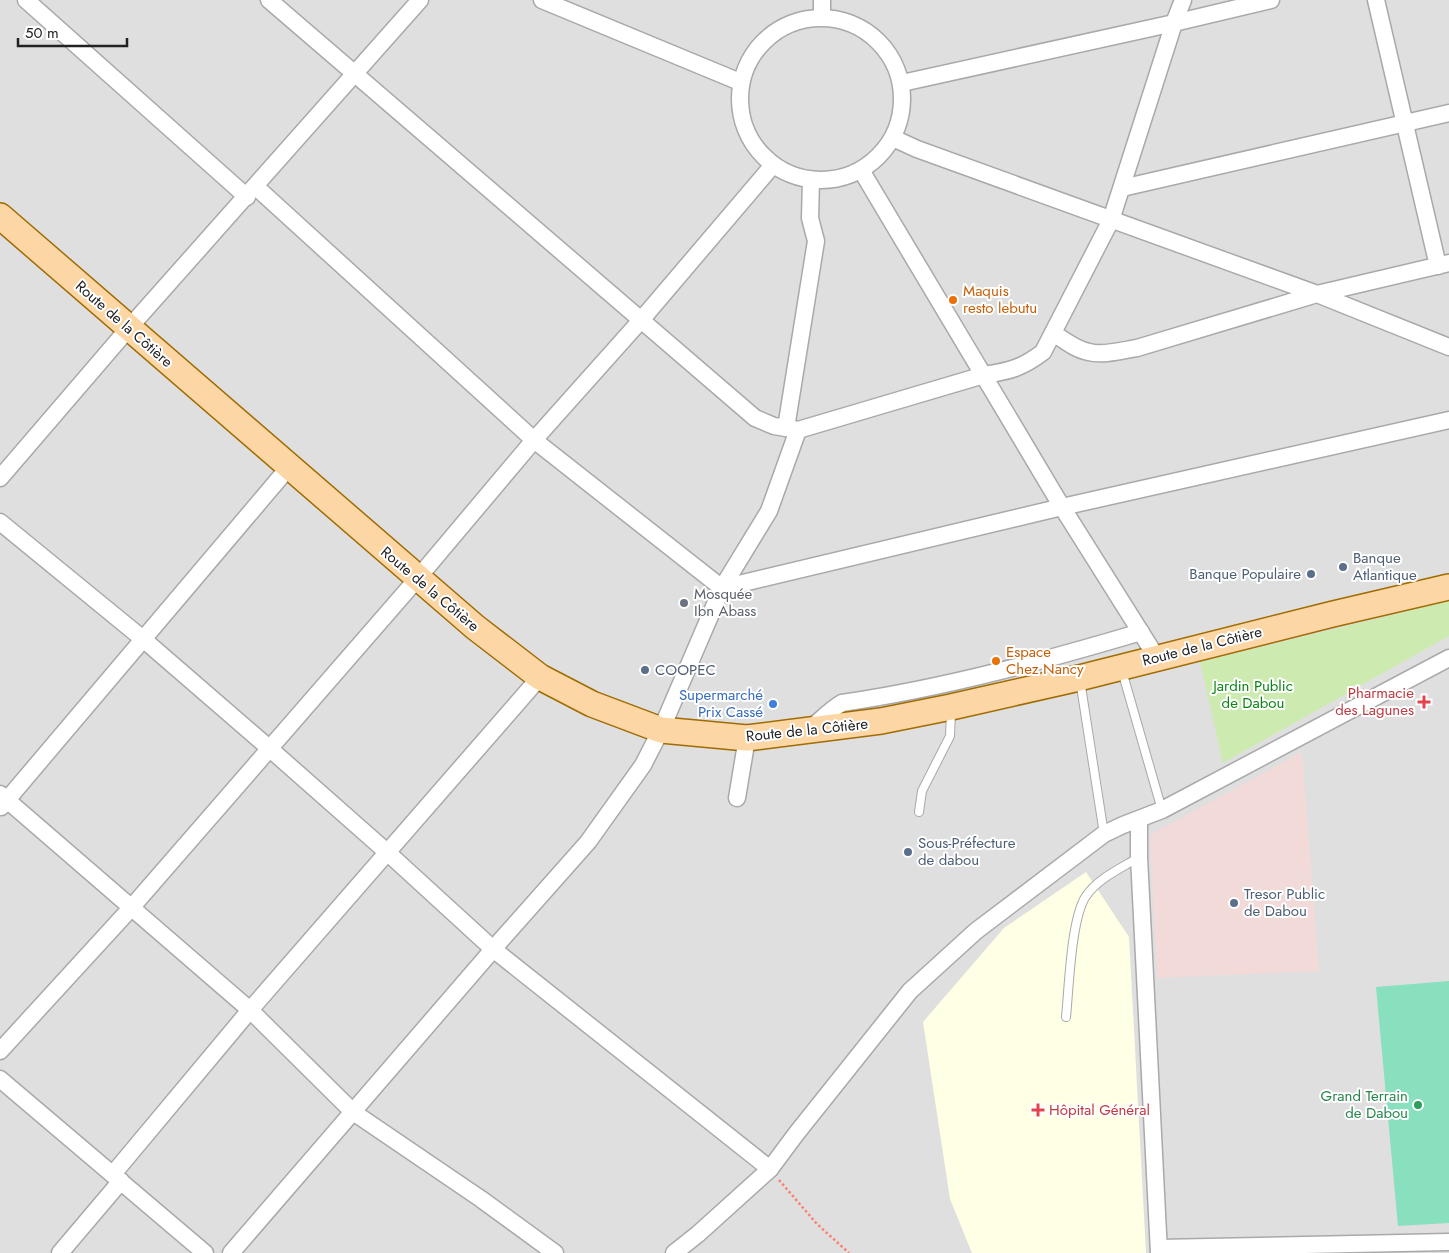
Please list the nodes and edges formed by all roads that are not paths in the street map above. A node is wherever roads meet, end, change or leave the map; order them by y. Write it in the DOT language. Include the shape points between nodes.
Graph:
graph roads {
  1 [pos="26,0"];
  2 [pos="270,0"];
  3 [pos="420,0"];
  4 [pos="542,0"];
  5 [pos="822,0"];
  6 [pos="1183,0"];
  7 [pos="1271,0"];
  8 [pos="1376,0"];
  9 [pos="822,17"];
  10 [pos="1174,23"];
  11 [pos="356,73"];
  12 [pos="740,82"];
  13 [pos="902,83"];
  14 [pos="1449,113"];
  15 [pos="1405,123"];
  16 [pos="893,138"];
  17 [pos="772,165"];
  18 [pos="861,170"];
  19 [pos="811,180"];
  20 [pos="1122,188"];
  21 [pos="252,192"];
  22 [pos="0,216"];
  23 [pos="1111,220"];
  24 [pos="1444,265"];
  25 [pos="1317,294"];
  26 [pos="642,320"];
  27 [pos="128,329"];
  28 [pos="1053,333"];
  29 [pos="1449,347"];
  30 [pos="984,376"];
  31 [pos="1449,420"];
  32 [pos="792,429"];
  33 [pos="534,440"];
  34 [pos="289,467"];
  35 [pos="0,478"];
  36 [pos="1062,507"];
  37 [pos="0,522"];
  38 [pos="417,578"];
  39 [pos="1449,587"];
  40 [pos="722,588"];
  41 [pos="1141,632"];
  42 [pos="143,639"];
  43 [pos="1074,652"];
  44 [pos="1157,658"];
  45 [pos="1449,658"];
  46 [pos="1121,667"];
  47 [pos="540,677"];
  48 [pos="1079,678"];
  49 [pos="954,683"];
  50 [pos="951,707"];
  51 [pos="879,710"];
  52 [pos="661,730"];
  53 [pos="747,738"];
  54 [pos="269,748"];
  55 [pos="737,798"];
  56 [pos="2,800"];
  57 [pos="1162,810"];
  58 [pos="919,812"];
  59 [pos="1139,820"];
  60 [pos="1104,834"];
  61 [pos="388,853"];
  62 [pos="1139,857"];
  63 [pos="132,908"];
  64 [pos="493,949"];
  65 [pos="250,1010"];
  66 [pos="1066,1017"];
  67 [pos="0,1051"];
  68 [pos="0,1079"];
  69 [pos="354,1112"];
  70 [pos="770,1168"];
  71 [pos="117,1178"];
  72 [pos="1449,1242"];
  73 [pos="1392,1248"];
  74 [pos="1159,1250"];
  75 [pos="60,1253"];
  76 [pos="205,1253"];
  77 [pos="231,1253"];
  78 [pos="555,1253"];
  79 [pos="674,1253"];
  1 -- 21 [label="street"];
  2 -- 11 [label="street"];
  3 -- 11 [label="street"];
  4 -- 12 [label="street"];
  5 -- 9 [label="street"];
  6 -- 10 [label="street"];
  7 -- 10 [label="street"];
  8 -- 15 [label="street"];
  9 -- 12 [label="street" via="794,21 769,34 750,56"];
  9 -- 13 [label="street" via="850,22 874,36 892,57"];
  10 -- 13 [label="street"];
  10 -- 20 [label="street"];
  11 -- 21 [label="street"];
  11 -- 26 [label="street"];
  12 -- 17 [label="street" via="739,105 744,128"];
  13 -- 16 [label="street" via="902,111"];
  14 -- 15 [label="street"];
  15 -- 20 [label="street"];
  15 -- 24 [label="street"];
  16 -- 18 [label="street" via="879,156"];
  16 -- 23 [label="street"];
  17 -- 19 [label="street" via="791,175"];
  17 -- 26 [label="street"];
  18 -- 19 [label="street" via="837,179"];
  18 -- 30 [label="street"];
  19 -- 32 [label="street" via="810,218 816,241"];
  20 -- 23 [label="street"];
  21 -- 27 [label="street"];
  21 -- 33 [label="street"];
  22 -- 27 [label="main road, Route de la Côtière"];
  23 -- 25 [label="street"];
  23 -- 28 [label="street"];
  24 -- 25 [label="street"];
  25 -- 28 [label="street" via="1137,348 1111,352 1089,353"];
  25 -- 29 [label="street"];
  26 -- 32 [label="street" via="754,418"];
  26 -- 33 [label="street"];
  27 -- 34 [label="main road, Route de la Côtière"];
  27 -- 35 [label="street"];
  28 -- 30 [label="street" via="1042,352 1028,364"];
  30 -- 32 [label="street"];
  30 -- 36 [label="street"];
  31 -- 36 [label="street"];
  32 -- 40 [label="street" via="769,512"];
  33 -- 38 [label="street"];
  33 -- 40 [label="street"];
  34 -- 38 [label="main road, Route de la Côtière"];
  34 -- 42 [label="street"];
  36 -- 40 [label="street"];
  36 -- 41 [label="street"];
  37 -- 42 [label="street"];
  38 -- 47 [label="main road, Route de la Côtière"];
  38 -- 54 [label="street"];
  39 -- 44 [label="main road, Route de la Côtière"];
  40 -- 52 [label="street"];
  41 -- 43 [label="street"];
  41 -- 44 [label="street"];
  42 -- 54 [label="street"];
  42 -- 56 [label="street"];
  43 -- 48 [label="street"];
  43 -- 49 [label="street"];
  44 -- 46 [label="main road, Route de la Côtière"];
  45 -- 57 [label="street"];
  46 -- 48 [label="main road, Route de la Côtière"];
  46 -- 57 [label="lane"];
  47 -- 52 [label="main road, Route de la Côtière" via="592,704"];
  47 -- 61 [label="street"];
  48 -- 50 [label="main road, Route de la Côtière"];
  48 -- 60 [label="lane"];
  49 -- 50 [label="street"];
  49 -- 51 [label="street"];
  50 -- 51 [label="main road, Route de la Côtière"];
  50 -- 58 [label="lane" via="950,736 922,791"];
  51 -- 53 [label="main road, Route de la Côtière" via="806,732"];
  52 -- 53 [label="main road, Route de la Côtière"];
  52 -- 64 [label="street" via="643,765 588,842"];
  53 -- 55 [label="street"];
  54 -- 61 [label="street"];
  54 -- 63 [label="street"];
  56 -- 63 [label="street"];
  57 -- 59 [label="street"];
  59 -- 60 [label="street"];
  59 -- 62 [label="street"];
  60 -- 70 [label="street" via="976,930 910,991"];
  61 -- 64 [label="street"];
  61 -- 65 [label="street"];
  62 -- 66 [label="lane" via="1099,882 1086,896 1078,912"];
  62 -- 74 [label="street"];
  63 -- 65 [label="street"];
  63 -- 67 [label="street"];
  64 -- 69 [label="street"];
  64 -- 70 [label="street"];
  65 -- 69 [label="street"];
  65 -- 71 [label="street"];
  68 -- 71 [label="street"];
  69 -- 77 [label="street"];
  69 -- 78 [label="street"];
  70 -- 79 [label="street"];
  71 -- 75 [label="street"];
  71 -- 76 [label="street"];
  72 -- 73 [label="street"];
  73 -- 74 [label="street"];
}
